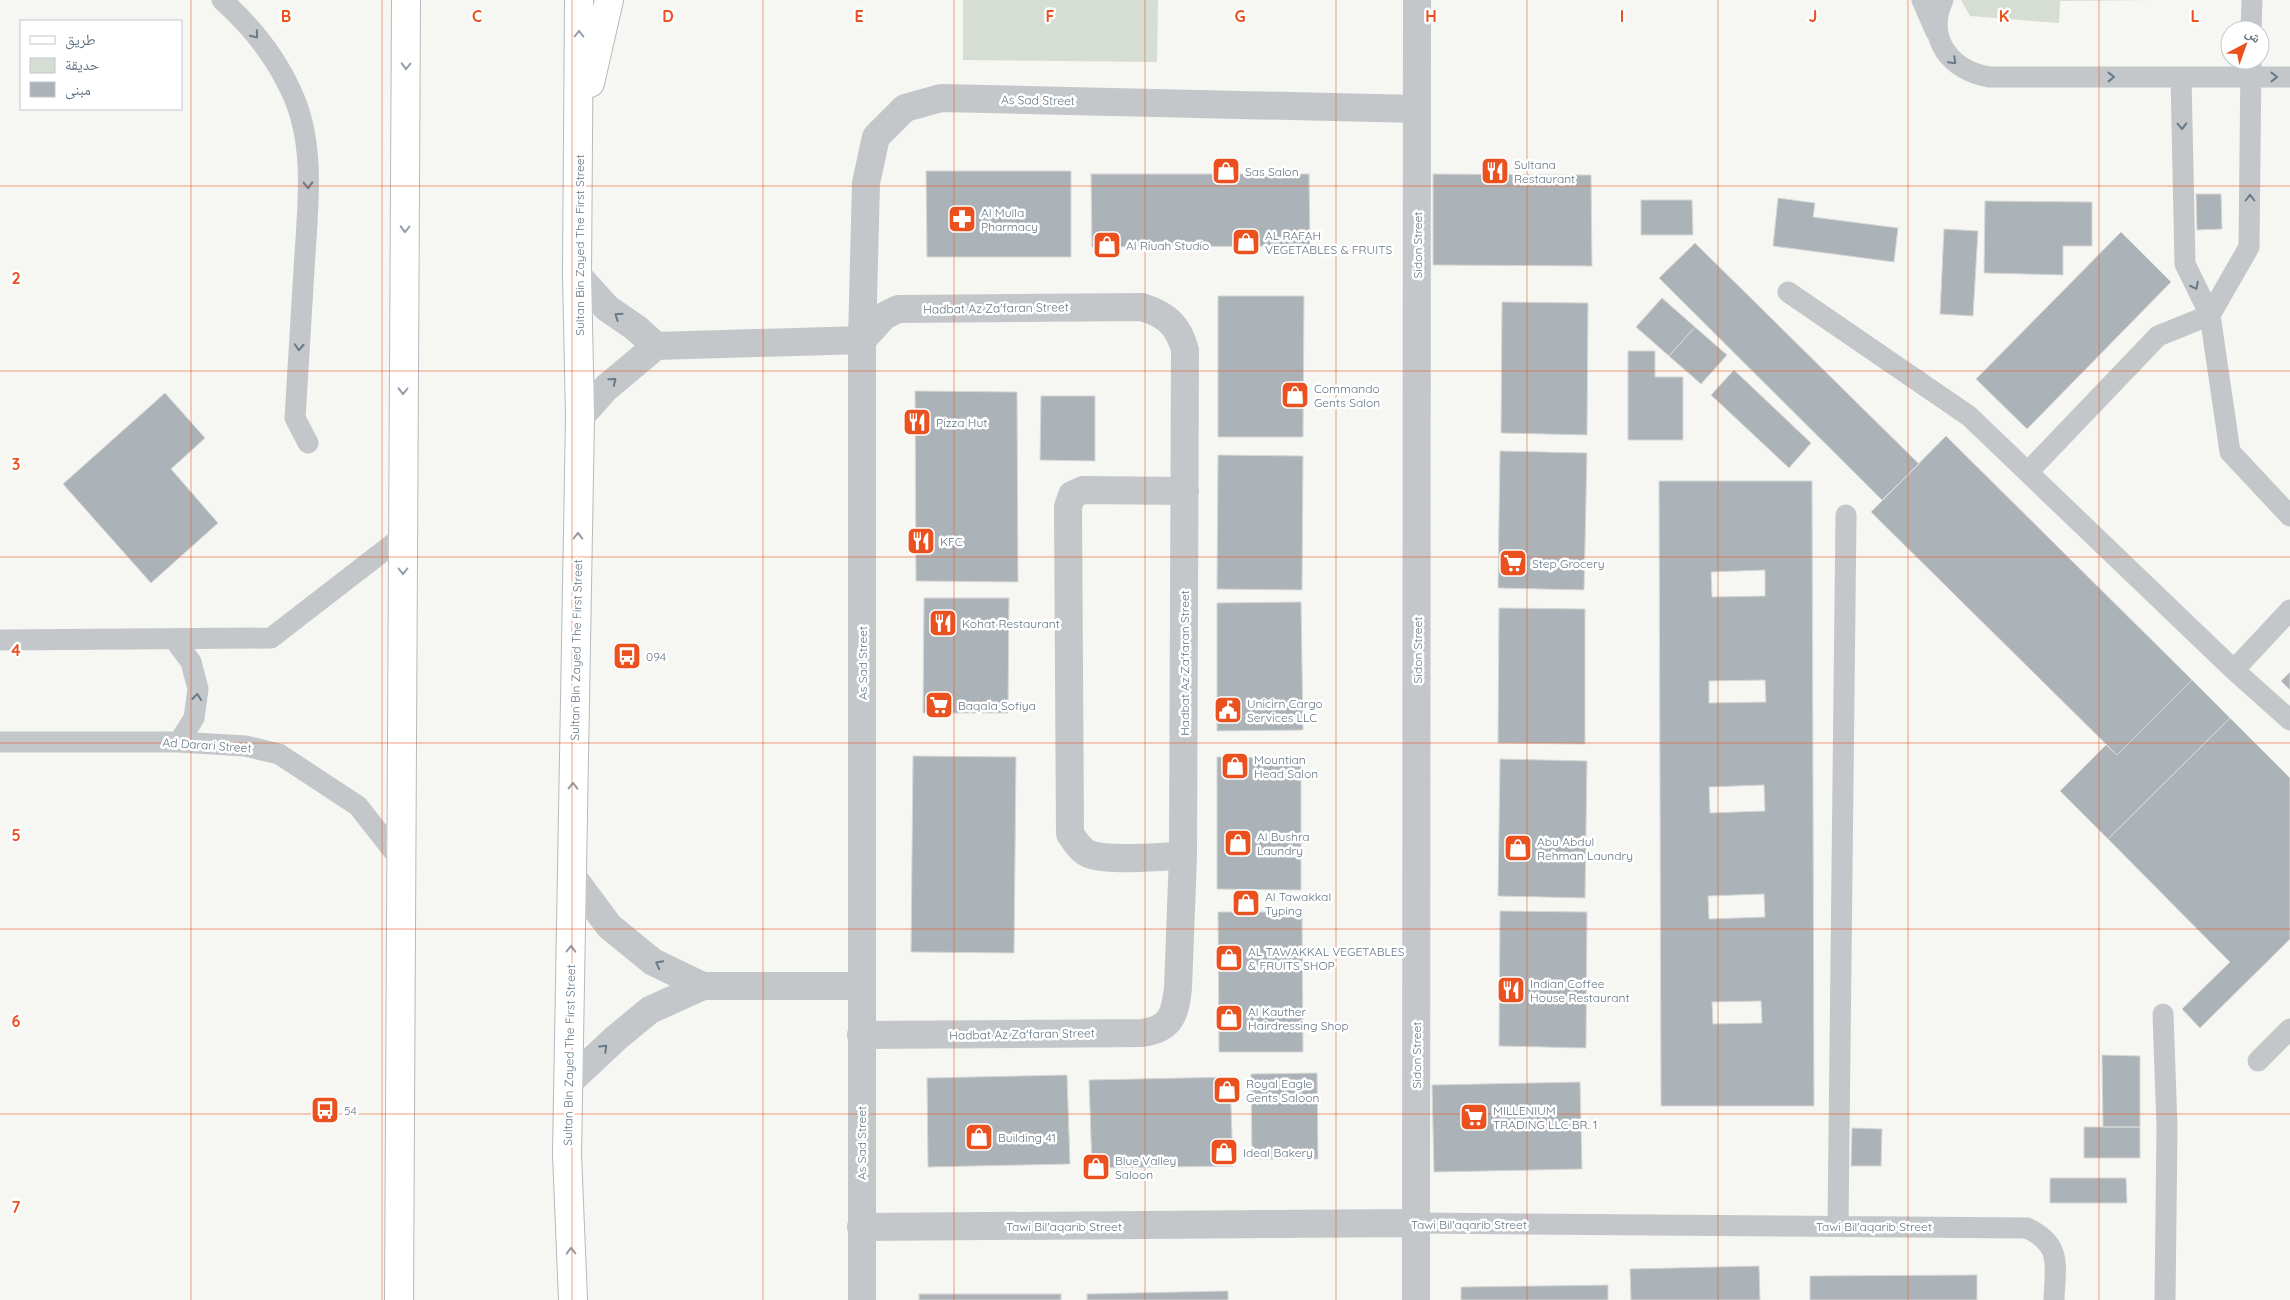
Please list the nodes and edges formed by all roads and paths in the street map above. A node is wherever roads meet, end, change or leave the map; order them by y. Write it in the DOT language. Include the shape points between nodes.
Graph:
graph roads {
  1 [pos="222,0"];
  2 [pos="387,0"];
  3 [pos="406,0"];
  4 [pos="579,0"];
  5 [pos="609,0"];
  6 [pos="1417,0"];
  7 [pos="1922,0"];
  8 [pos="1943,0"];
  9 [pos="2252,0"];
  10 [pos="2251,20"];
  11 [pos="406,32"];
  12 [pos="1940,40"];
  13 [pos="2242,70"];
  14 [pos="2251,70"];
  15 [pos="2256,70"];
  16 [pos="2181,77"];
  17 [pos="2290,77"];
  18 [pos="1417,109"];
  19 [pos="578,136"];
  20 [pos="578,275"];
  21 [pos="1788,292"];
  22 [pos="2210,316"];
  23 [pos="862,340"];
  24 [pos="656,346"];
  25 [pos="580,417"];
  26 [pos="308,443"];
  27 [pos="2028,472"];
  28 [pos="1185,491"];
  29 [pos="1846,514"];
  30 [pos="2290,516"];
  31 [pos="404,536"];
  32 [pos="2290,610"];
  33 [pos="174,639"];
  34 [pos="0,640"];
  35 [pos="2234,670"];
  36 [pos="2290,720"];
  37 [pos="0,742"];
  38 [pos="179,742"];
  39 [pos="1183,856"];
  40 [pos="402,862"];
  41 [pos="572,876"];
  42 [pos="703,986"];
  43 [pos="861,986"];
  44 [pos="2163,1014"];
  45 [pos="2290,1029"];
  46 [pos="861,1035"];
  47 [pos="2258,1061"];
  48 [pos="569,1082"];
  49 [pos="1416,1223"];
  50 [pos="1838,1226"];
  51 [pos="861,1227"];
  52 [pos="398,1300"];
  53 [pos="573,1300"];
  54 [pos="862,1300"];
  55 [pos="1416,1300"];
  56 [pos="2054,1300"];
  57 [pos="2165,1300"];
  1 -- 26 [label="lane, one-way" via="269,52 293,94 304,133 308,188 295,418"];
  2 -- 11 [label="main road"];
  3 -- 11 [label="main road"];
  19 -- 4 [label="main road, Sultan Bin Zayed The First Street, one-way"];
  5 -- 19 [label="main road"];
  6 -- 18 [label="street, Sidon Street"];
  7 -- 12 [label="lane"];
  8 -- 12 [label="lane" via="1937,24"];
  9 -- 10 [label="lane"];
  11 -- 31 [label="main road, one-way"];
  12 -- 16 [label="lane, one-way" via="1959,67 1990,77"];
  13 -- 16 [label="lane"];
  22 -- 14 [label="lane, one-way" via="2249,246"];
  15 -- 17 [label="lane, one-way"];
  16 -- 22 [label="lane, one-way" via="2185,264"];
  18 -- 23 [label="street, As Sad Street" via="941,98 905,108 876,137 866,183"];
  18 -- 49 [label="street, Sidon Street"];
  19 -- 20 [label="main road, Sultan Bin Zayed The First Street"];
  24 -- 20 [label="street, one-way" via="608,308"];
  20 -- 25 [label="main road, Sultan Bin Zayed The First Street"];
  21 -- 27 [label="lane" via="1969,416"];
  22 -- 27 [label="lane" via="2158,336"];
  22 -- 30 [label="lane" via="2230,452"];
  23 -- 24 [label="street"];
  23 -- 28 [label="street, Hadbat Az Za'faran Street" via="884,316 898,310 1142,307 1158,312 1180,333 1185,350"];
  23 -- 43 [label="street, As Sad Street"];
  25 -- 24 [label="street, one-way" via="606,388"];
  41 -- 25 [label="main road, Sultan Bin Zayed The First Street, one-way"];
  27 -- 35 [label="lane"];
  28 -- 39 [label="street, Hadbat Az Za'faran Street"];
  28 -- 39 [label="street" via="1083,490 1072,494 1068,506 1070,834 1088,853 1102,857"];
  29 -- 50 [label="lane"];
  31 -- 33 [label="lane" via="271,638"];
  31 -- 40 [label="main road, one-way"];
  32 -- 35 [label="lane"];
  33 -- 34 [label="lane"];
  38 -- 33 [label="lane, one-way" via="194,718 198,690 191,662"];
  35 -- 36 [label="lane"];
  37 -- 38 [label="lane, Ad Darari Street"];
  38 -- 40 [label="lane, Ad Darari Street" via="245,746 279,754 358,806"];
  39 -- 46 [label="street, Hadbat Az Za'faran Street" via="1176,1004 1169,1022 1157,1030 1142,1033"];
  40 -- 52 [label="main road"];
  42 -- 41 [label="street, one-way" via="653,962 609,926"];
  48 -- 41 [label="main road, Sultan Bin Zayed The First Street, one-way"];
  42 -- 43 [label="street"];
  48 -- 42 [label="street, one-way" via="650,1010"];
  43 -- 46 [label="street, As Sad Street"];
  44 -- 57 [label="lane" via="2167,1127"];
  45 -- 47 [label="lane"];
  46 -- 51 [label="street, As Sad Street"];
  53 -- 48 [label="main road, Sultan Bin Zayed The First Street, one-way" via="567,1154"];
  49 -- 50 [label="lane, Tawi Bil'aqarib Street"];
  49 -- 51 [label="street, Tawi Bil'aqarib Street"];
  49 -- 55 [label="street, Sidon Street"];
  50 -- 56 [label="lane, Tawi Bil'aqarib Street" via="2027,1228 2042,1234 2052,1247"];
  51 -- 54 [label="street, As Sad Street"];
}
